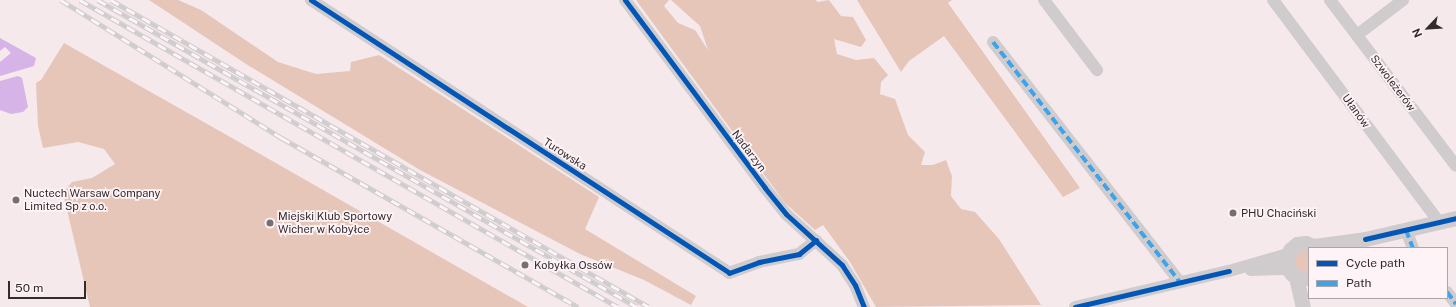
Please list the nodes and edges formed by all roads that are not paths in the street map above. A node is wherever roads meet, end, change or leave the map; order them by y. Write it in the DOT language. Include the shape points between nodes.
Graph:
graph roads {
  1 [pos="311,0"];
  2 [pos="625,0"];
  3 [pos="1044,0"];
  4 [pos="1273,0"];
  5 [pos="1330,0"];
  6 [pos="1403,0"];
  7 [pos="1357,35"];
  8 [pos="992,42"];
  9 [pos="1097,70"];
  10 [pos="1456,166"];
  11 [pos="1456,218"];
  12 [pos="1440,222"];
  13 [pos="1406,230"];
  14 [pos="1365,239"];
  15 [pos="816,240"];
  16 [pos="1316,247"];
  17 [pos="1349,247"];
  18 [pos="1413,247"];
  19 [pos="1288,254"];
  20 [pos="1229,271"];
  21 [pos="1298,275"];
  22 [pos="1180,282"];
  23 [pos="1448,293"];
  24 [pos="1456,304"];
  25 [pos="864,307"];
  26 [pos="1075,307"];
  27 [pos="1303,307"];
  1 -- 15 [label="street, Turowska" via="729,273 759,262 799,254"];
  2 -- 15 [label="street, Nadarzyn" via="765,188 786,214"];
  3 -- 9 [label="street"];
  4 -- 12 [label="street, Ułanów"];
  5 -- 7 [label="street, Szwoleżerów"];
  6 -- 7 [label="street"];
  7 -- 10 [label="street, Szwoleżerów"];
  8 -- 22 [label="street"];
  11 -- 12 [label="street"];
  12 -- 13 [label="street"];
  13 -- 14 [label="street"];
  13 -- 18 [label="street"];
  14 -- 16 [label="street"];
  14 -- 17 [label="street"];
  15 -- 25 [label="street, Nadarzyn" via="842,265 855,285"];
  16 -- 19 [label="street" via="1301,243 1293,246"];
  19 -- 20 [label="street"];
  19 -- 21 [label="street" via="1286,262"];
  20 -- 21 [label="street" via="1278,269"];
  20 -- 22 [label="street"];
  21 -- 27 [label="street"];
  22 -- 26 [label="street"];
  23 -- 24 [label="street"];
}
